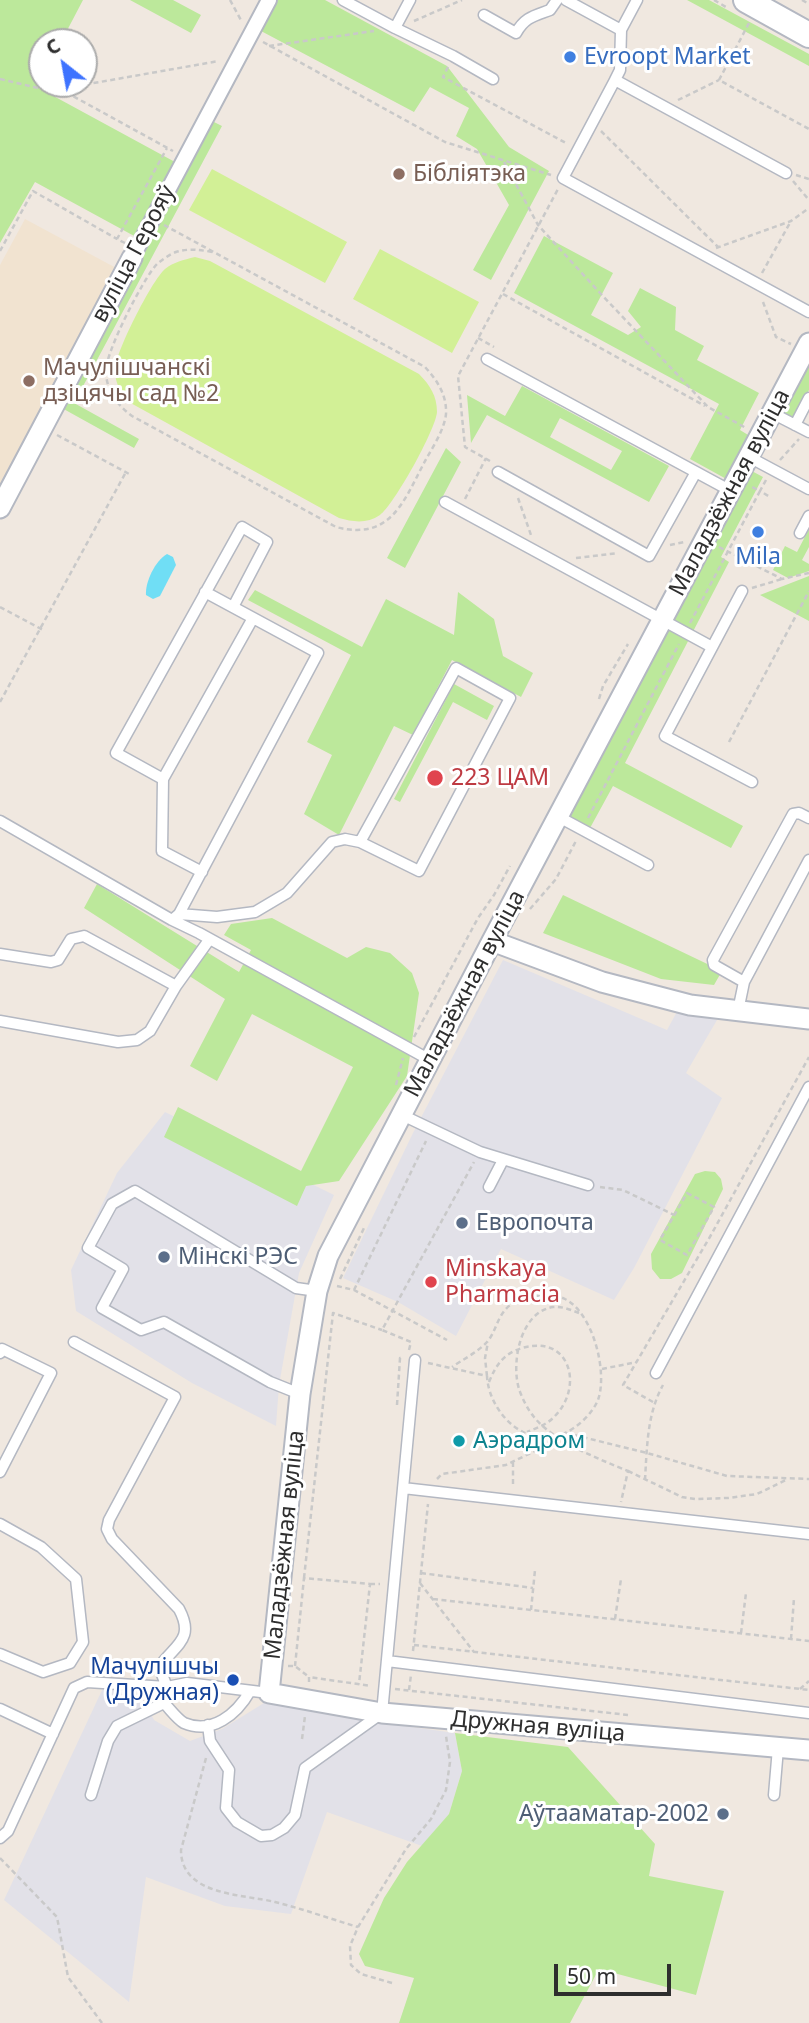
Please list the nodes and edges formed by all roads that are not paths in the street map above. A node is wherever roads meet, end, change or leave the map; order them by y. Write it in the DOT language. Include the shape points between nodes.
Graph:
graph roads {
  1 [pos="269,0"];
  2 [pos="343,0"];
  3 [pos="410,0"];
  4 [pos="557,0"];
  5 [pos="566,0"];
  6 [pos="637,0"];
  7 [pos="749,10"];
  8 [pos="484,15"];
  9 [pos="395,28"];
  10 [pos="621,30"];
  11 [pos="809,35"];
  12 [pos="492,79"];
  13 [pos="615,80"];
  14 [pos="786,173"];
  15 [pos="134,254"];
  16 [pos="809,312"];
  17 [pos="807,347"];
  18 [pos="487,359"];
  19 [pos="809,398"];
  20 [pos="772,413"];
  21 [pos="795,425"];
  22 [pos="809,432"];
  23 [pos="749,457"];
  24 [pos="498,472"];
  25 [pos="696,472"];
  26 [pos="809,489"];
  27 [pos="731,491"];
  28 [pos="445,502"];
  29 [pos="0,508"];
  30 [pos="809,516"];
  31 [pos="800,533"];
  32 [pos="742,591"];
  33 [pos="205,592"];
  34 [pos="233,607"];
  35 [pos="253,618"];
  36 [pos="663,620"];
  37 [pos="712,648"];
  38 [pos="163,779"];
  39 [pos="752,782"];
  40 [pos="559,817"];
  41 [pos="809,818"];
  42 [pos="0,821"];
  43 [pos="360,842"];
  44 [pos="809,860"];
  45 [pos="648,865"];
  46 [pos="202,872"];
  47 [pos="175,917"];
  48 [pos="209,940"];
  49 [pos="492,941"];
  50 [pos="0,954"];
  51 [pos="744,982"];
  52 [pos="176,986"];
  53 [pos="738,1011"];
  54 [pos="809,1019"];
  55 [pos="0,1021"];
  56 [pos="430,1060"];
  57 [pos="809,1087"];
  58 [pos="402,1115"];
  59 [pos="503,1160"];
  60 [pos="589,1185"];
  61 [pos="489,1187"];
  62 [pos="317,1291"];
  63 [pos="74,1342"];
  64 [pos="0,1353"];
  65 [pos="415,1360"];
  66 [pos="656,1373"];
  67 [pos="300,1394"];
  68 [pos="0,1472"];
  69 [pos="403,1488"];
  70 [pos="0,1524"];
  71 [pos="809,1534"];
  72 [pos="0,1654"];
  73 [pos="387,1661"];
  74 [pos="167,1687"];
  75 [pos="260,1692"];
  76 [pos="164,1703"];
  77 [pos="0,1709"];
  78 [pos="382,1713"];
  79 [pos="809,1713"];
  80 [pos="208,1726"];
  81 [pos="53,1734"];
  82 [pos="778,1748"];
  83 [pos="809,1750"];
  84 [pos="91,1794"];
  85 [pos="774,1795"];
  86 [pos="0,1838"];
  1 -- 15 [label="street, вуліца Герояў"];
  2 -- 9 [label="lane"];
  3 -- 9 [label="lane"];
  4 -- 8 [label="lane" via="550,10 531,15 516,33"];
  5 -- 10 [label="lane"];
  6 -- 10 [label="lane"];
  7 -- 11 [label="street"];
  9 -- 12 [label="lane"];
  10 -- 13 [label="lane" via="620,70"];
  13 -- 14 [label="lane"];
  13 -- 16 [label="lane" via="563,178"];
  15 -- 29 [label="street, вуліца Герояў"];
  17 -- 20 [label="street, Маладзёжная вуліца"];
  18 -- 25 [label="lane"];
  19 -- 21 [label="lane"];
  20 -- 21 [label="lane"];
  20 -- 23 [label="street, Маладзёжная вуліца"];
  21 -- 22 [label="lane"];
  23 -- 26 [label="lane"];
  23 -- 27 [label="street, Маладзёжная вуліца"];
  24 -- 25 [label="lane" via="649,556"];
  25 -- 27 [label="lane"];
  27 -- 36 [label="street, Маладзёжная вуліца"];
  28 -- 36 [label="lane"];
  30 -- 31 [label="lane"];
  32 -- 37 [label="lane"];
  33 -- 34 [label="lane"];
  33 -- 34 [label="lane" via="242,527 267,542"];
  33 -- 38 [label="lane" via="116,753"];
  34 -- 35 [label="lane"];
  35 -- 38 [label="lane"];
  35 -- 46 [label="lane" via="318,653"];
  36 -- 37 [label="lane"];
  36 -- 40 [label="street, Маладзёжная вуліца"];
  37 -- 39 [label="lane" via="665,736"];
  38 -- 46 [label="lane" via="162,851"];
  40 -- 45 [label="lane"];
  40 -- 49 [label="street, Маладзёжная вуліца"];
  41 -- 51 [label="lane" via="793,814 713,960"];
  42 -- 47 [label="lane"];
  43 -- 43 [label="lane" via="419,871 510,698 457,668"];
  43 -- 47 [label="lane" via="332,842 287,893 255,912"];
  44 -- 51 [label="lane"];
  46 -- 47 [label="lane"];
  47 -- 48 [label="lane"];
  48 -- 52 [label="lane"];
  48 -- 56 [label="lane"];
  49 -- 53 [label="street" via="602,982 690,1005"];
  49 -- 56 [label="street, Маладзёжная вуліца"];
  50 -- 52 [label="lane" via="51,962 58,960 71,939 84,936"];
  51 -- 53 [label="lane"];
  52 -- 55 [label="lane" via="150,1031 137,1040 118,1042"];
  53 -- 54 [label="street"];
  56 -- 58 [label="street, Маладзёжная вуліца"];
  57 -- 66 [label="lane"];
  58 -- 59 [label="lane"];
  58 -- 62 [label="street, Маладзёжная вуліца" via="328,1256"];
  59 -- 60 [label="lane"];
  59 -- 61 [label="lane"];
  62 -- 67 [label="street, Маладзёжная вуліца"];
  62 -- 67 [label="lane" via="296,1288 135,1191 113,1204 88,1248 123,1269 102,1308 141,1330 164,1322"];
  63 -- 74 [label="lane" via="175,1396 107,1529 180,1609 187,1623 187,1634 159,1667"];
  64 -- 68 [label="lane" via="2,1349 51,1373"];
  65 -- 69 [label="lane"];
  67 -- 75 [label="street, Маладзёжная вуліца"];
  69 -- 71 [label="lane"];
  69 -- 73 [label="lane"];
  70 -- 72 [label="lane" via="41,1548 76,1578 83,1642 70,1663 43,1672"];
  73 -- 78 [label="lane"];
  73 -- 79 [label="lane"];
  74 -- 75 [label="lane" via="187,1684"];
  74 -- 76 [label="lane"];
  74 -- 81 [label="lane" via="87,1682 74,1688"];
  75 -- 78 [label="street, Дружная вуліца"];
  75 -- 80 [label="lane" via="224,1721"];
  76 -- 80 [label="lane" via="182,1722"];
  76 -- 84 [label="lane" via="117,1726"];
  77 -- 81 [label="lane"];
  78 -- 80 [label="lane" via="305,1768 295,1815 284,1828 261,1836 237,1822 226,1808 229,1770 210,1741"];
  78 -- 82 [label="street, Дружная вуліца"];
  81 -- 86 [label="lane" via="8,1831"];
  82 -- 83 [label="street, Дружная вуліца"];
  82 -- 85 [label="lane"];
}
